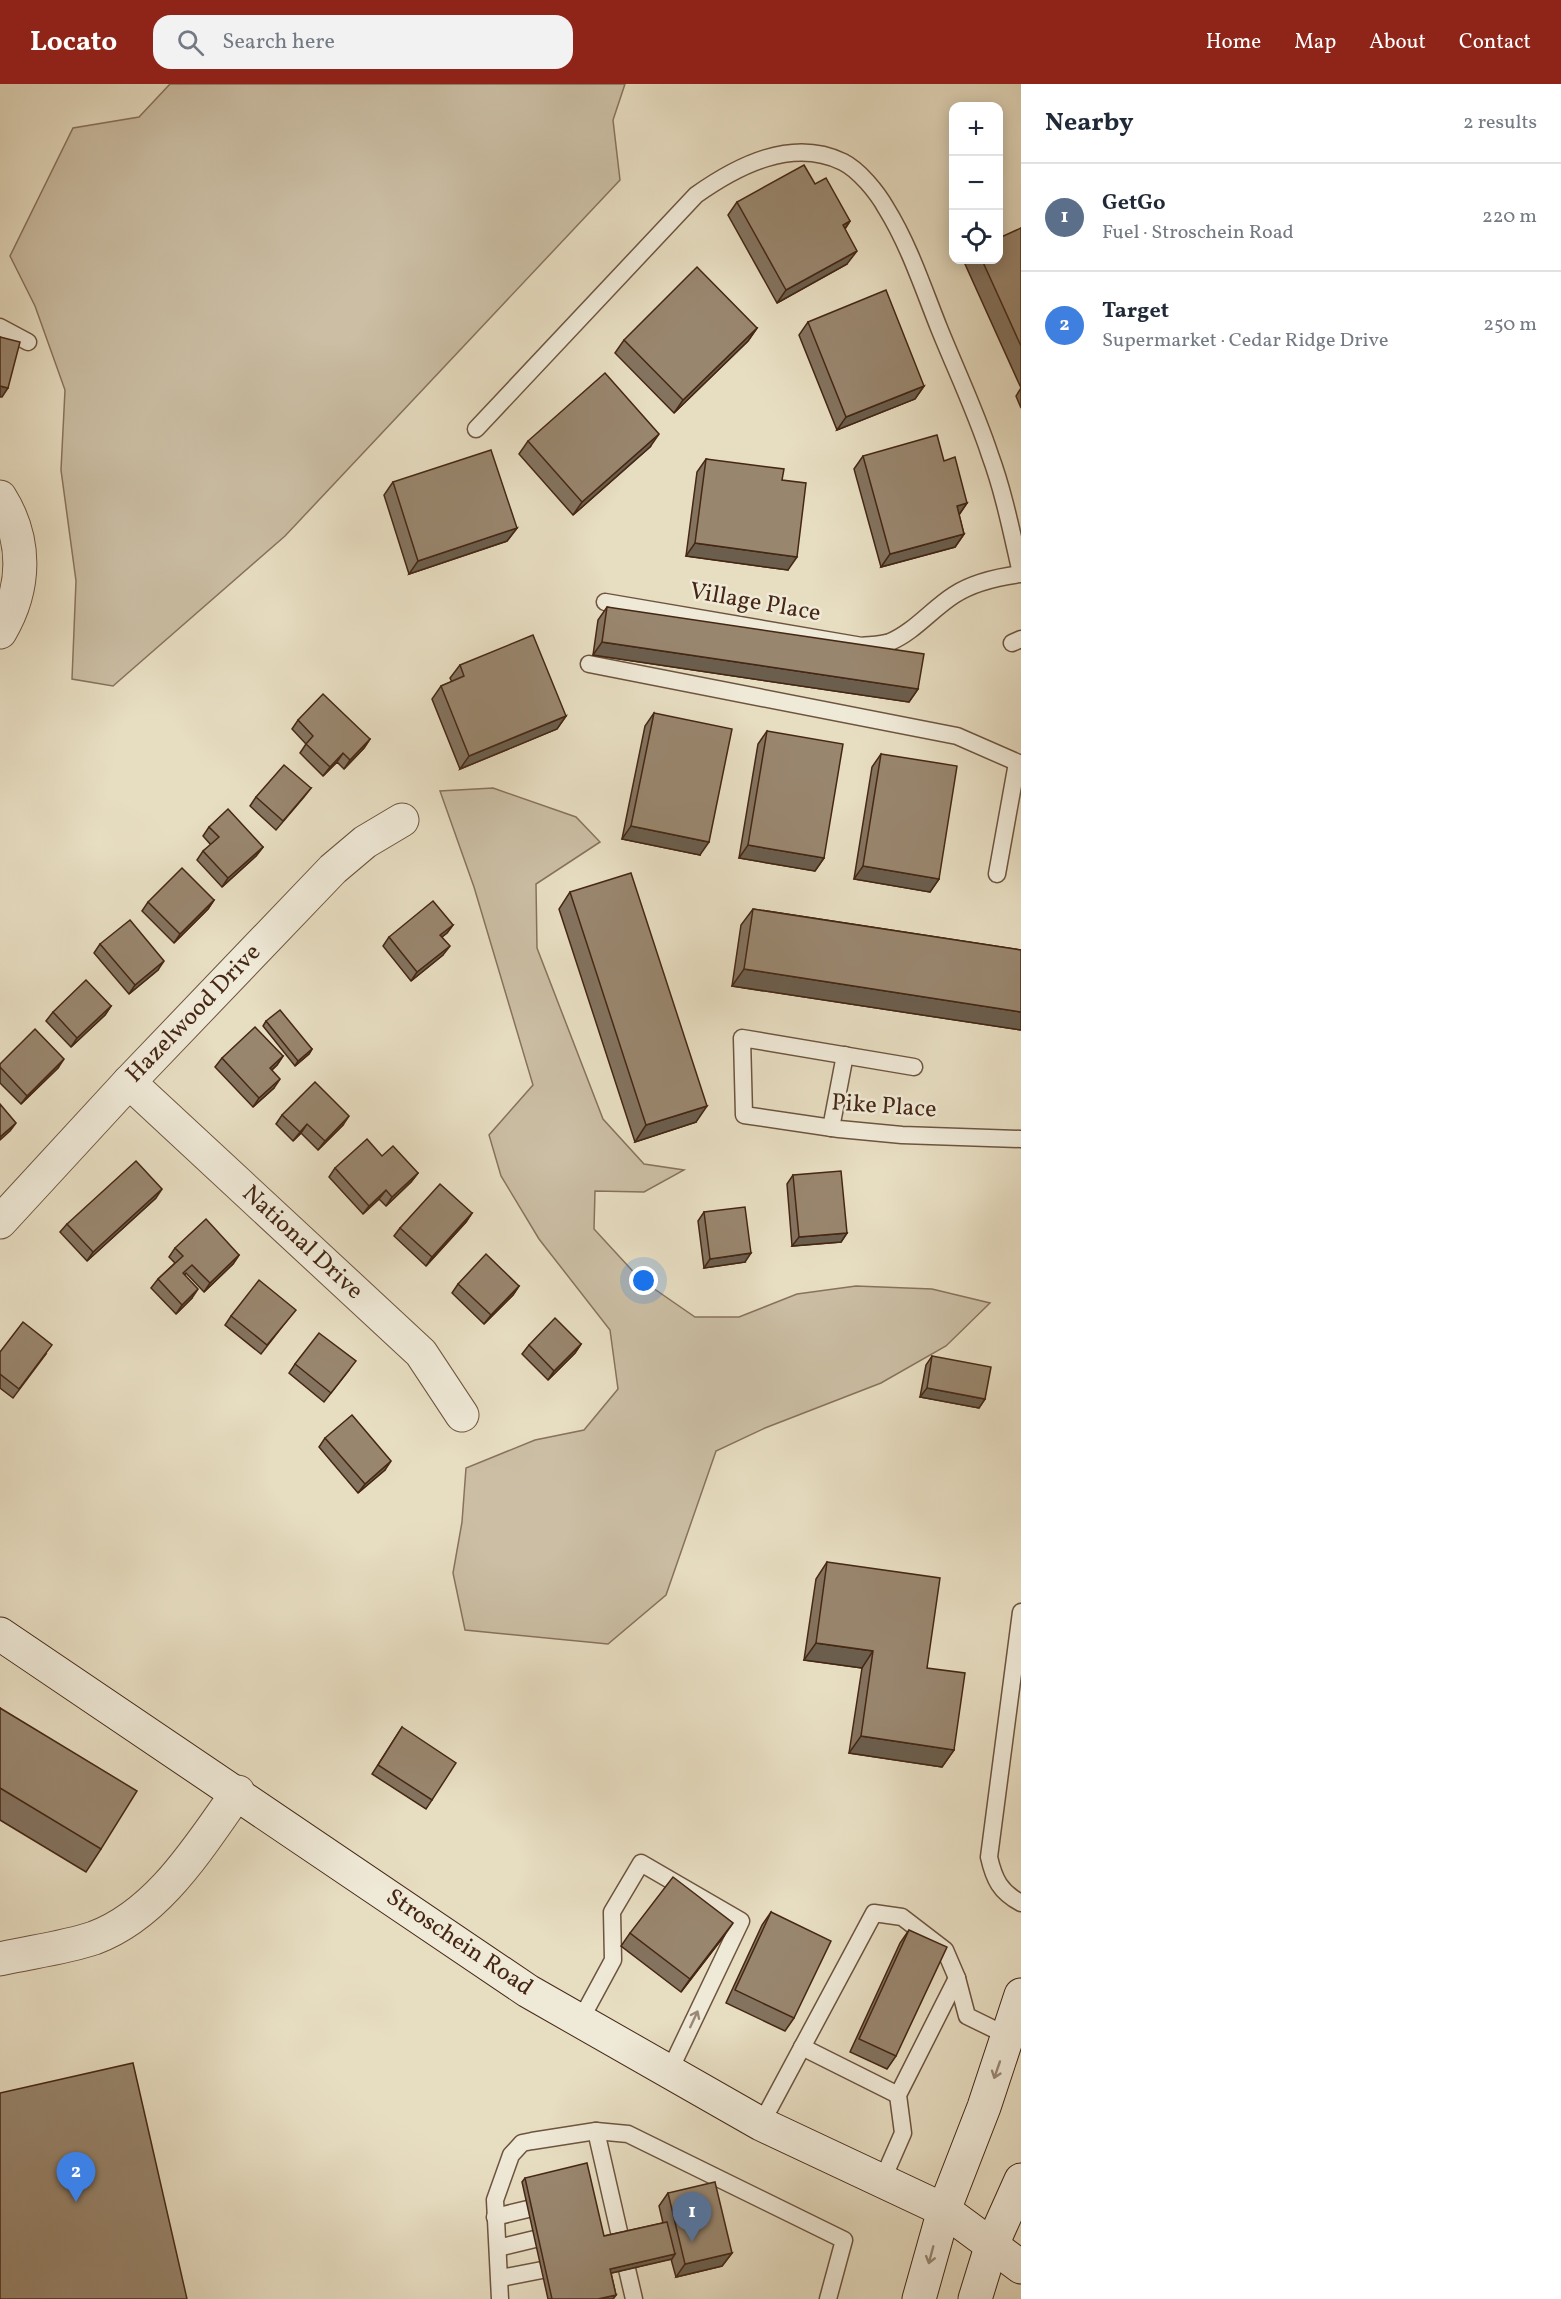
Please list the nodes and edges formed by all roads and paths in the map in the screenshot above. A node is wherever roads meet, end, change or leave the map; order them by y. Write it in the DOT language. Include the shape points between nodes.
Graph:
graph roads {
  1 [pos="0,327"];
  2 [pos="28,342"];
  3 [pos="476,429"];
  4 [pos="0,497"];
  5 [pos="1021,574"];
  6 [pos="605,602"];
  7 [pos="0,632"];
  8 [pos="589,664"];
  9 [pos="1019,764"];
  10 [pos="402,820"];
  11 [pos="997,874"];
  12 [pos="845,1055"];
  13 [pos="914,1066"];
  14 [pos="129,1082"];
  15 [pos="831,1128"];
  16 [pos="1021,1139"];
  17 [pos="0,1222"];
  18 [pos="462,1415"];
  19 [pos="1021,1612"];
  20 [pos="0,1634"];
  21 [pos="238,1792"];
  22 [pos="1021,1903"];
  23 [pos="0,1959"];
  24 [pos="957,1978"];
  25 [pos="1021,1995"];
  26 [pos="580,2020"];
  27 [pos="1008,2036"];
  28 [pos="802,2047"];
  29 [pos="669,2072"];
  30 [pos="898,2095"];
  31 [pos="761,2124"];
  32 [pos="596,2131"];
  33 [pos="1021,2180"];
  34 [pos="882,2181"];
  35 [pos="610,2191"];
  36 [pos="590,2195"];
  37 [pos="528,2209"];
  38 [pos="944,2210"];
  39 [pos="495,2217"];
  40 [pos="1013,2219"];
  41 [pos="597,2225"];
  42 [pos="535,2239"];
  43 [pos="992,2247"];
  44 [pos="498,2248"];
  45 [pos="1021,2267"];
  46 [pos="627,2269"];
  47 [pos="542,2270"];
  48 [pos="501,2278"];
  49 [pos="500,2299"];
  50 [pos="634,2299"];
  51 [pos="828,2299"];
  52 [pos="919,2299"];
  53 [pos="975,2299"];
  1 -- 2 [label="lane"];
  3 -- 5 [label="lane" via="696,195 727,173 762,160 792,152 819,153 845,163 867,182 886,207 909,253 990,454"];
  4 -- 7 [label="street" via="12,517 21,566 18,592"];
  5 -- 6 [label="lane, Village Place" via="994,578 957,593 906,633 888,643 862,646"];
  8 -- 9 [label="lane" via="957,736"];
  9 -- 11 [label="lane"];
  10 -- 14 [label="street, Hazelwood Drive" via="365,842 333,869"];
  12 -- 13 [label="lane"];
  12 -- 15 [label="lane"];
  12 -- 15 [label="lane, Pike Place" via="742,1038 744,1115"];
  14 -- 17 [label="street, Hazelwood Drive"];
  14 -- 18 [label="street, National Drive" via="421,1353"];
  15 -- 16 [label="lane, Pike Place"];
  19 -- 22 [label="lane" via="989,1857 994,1879 1008,1896"];
  20 -- 21 [label="street, Stroschein Road"];
  21 -- 23 [label="street" via="195,1853 162,1890 118,1926 85,1940"];
  21 -- 26 [label="street, Stroschein Road" via="492,1968"];
  24 -- 27 [label="lane" via="967,2016"];
  24 -- 28 [label="lane" via="945,1950 902,1917 874,1913"];
  24 -- 30 [label="lane"];
  25 -- 27 [label="street"];
  26 -- 29 [label="street, Stroschein Road"];
  29 -- 26 [label="lane, one-way" via="741,1921 641,1863 612,1912 613,1960"];
  27 -- 38 [label="street, one-way"];
  28 -- 30 [label="lane"];
  28 -- 31 [label="lane"];
  29 -- 31 [label="street, Stroschein Road"];
  30 -- 34 [label="lane" via="903,2133"];
  31 -- 34 [label="street, Stroschein Road"];
  32 -- 35 [label="lane"];
  32 -- 39 [label="lane" via="522,2143 511,2155 495,2200"];
  32 -- 51 [label="lane" via="628,2134 844,2240"];
  33 -- 40 [label="street"];
  34 -- 38 [label="street, Stroschein Road"];
  35 -- 36 [label="lane"];
  35 -- 41 [label="lane" via="618,2229"];
  37 -- 39 [label="lane"];
  38 -- 40 [label="street, Stroschein Road"];
  38 -- 43 [label="street, Stroschein Road"];
  38 -- 52 [label="street, one-way"];
  39 -- 44 [label="lane"];
  40 -- 43 [label="street"];
  42 -- 44 [label="lane"];
  43 -- 45 [label="street, Stroschein Road"];
  43 -- 53 [label="street"];
  44 -- 48 [label="lane"];
  46 -- 50 [label="lane"];
  47 -- 48 [label="lane"];
  48 -- 49 [label="lane"];
}
